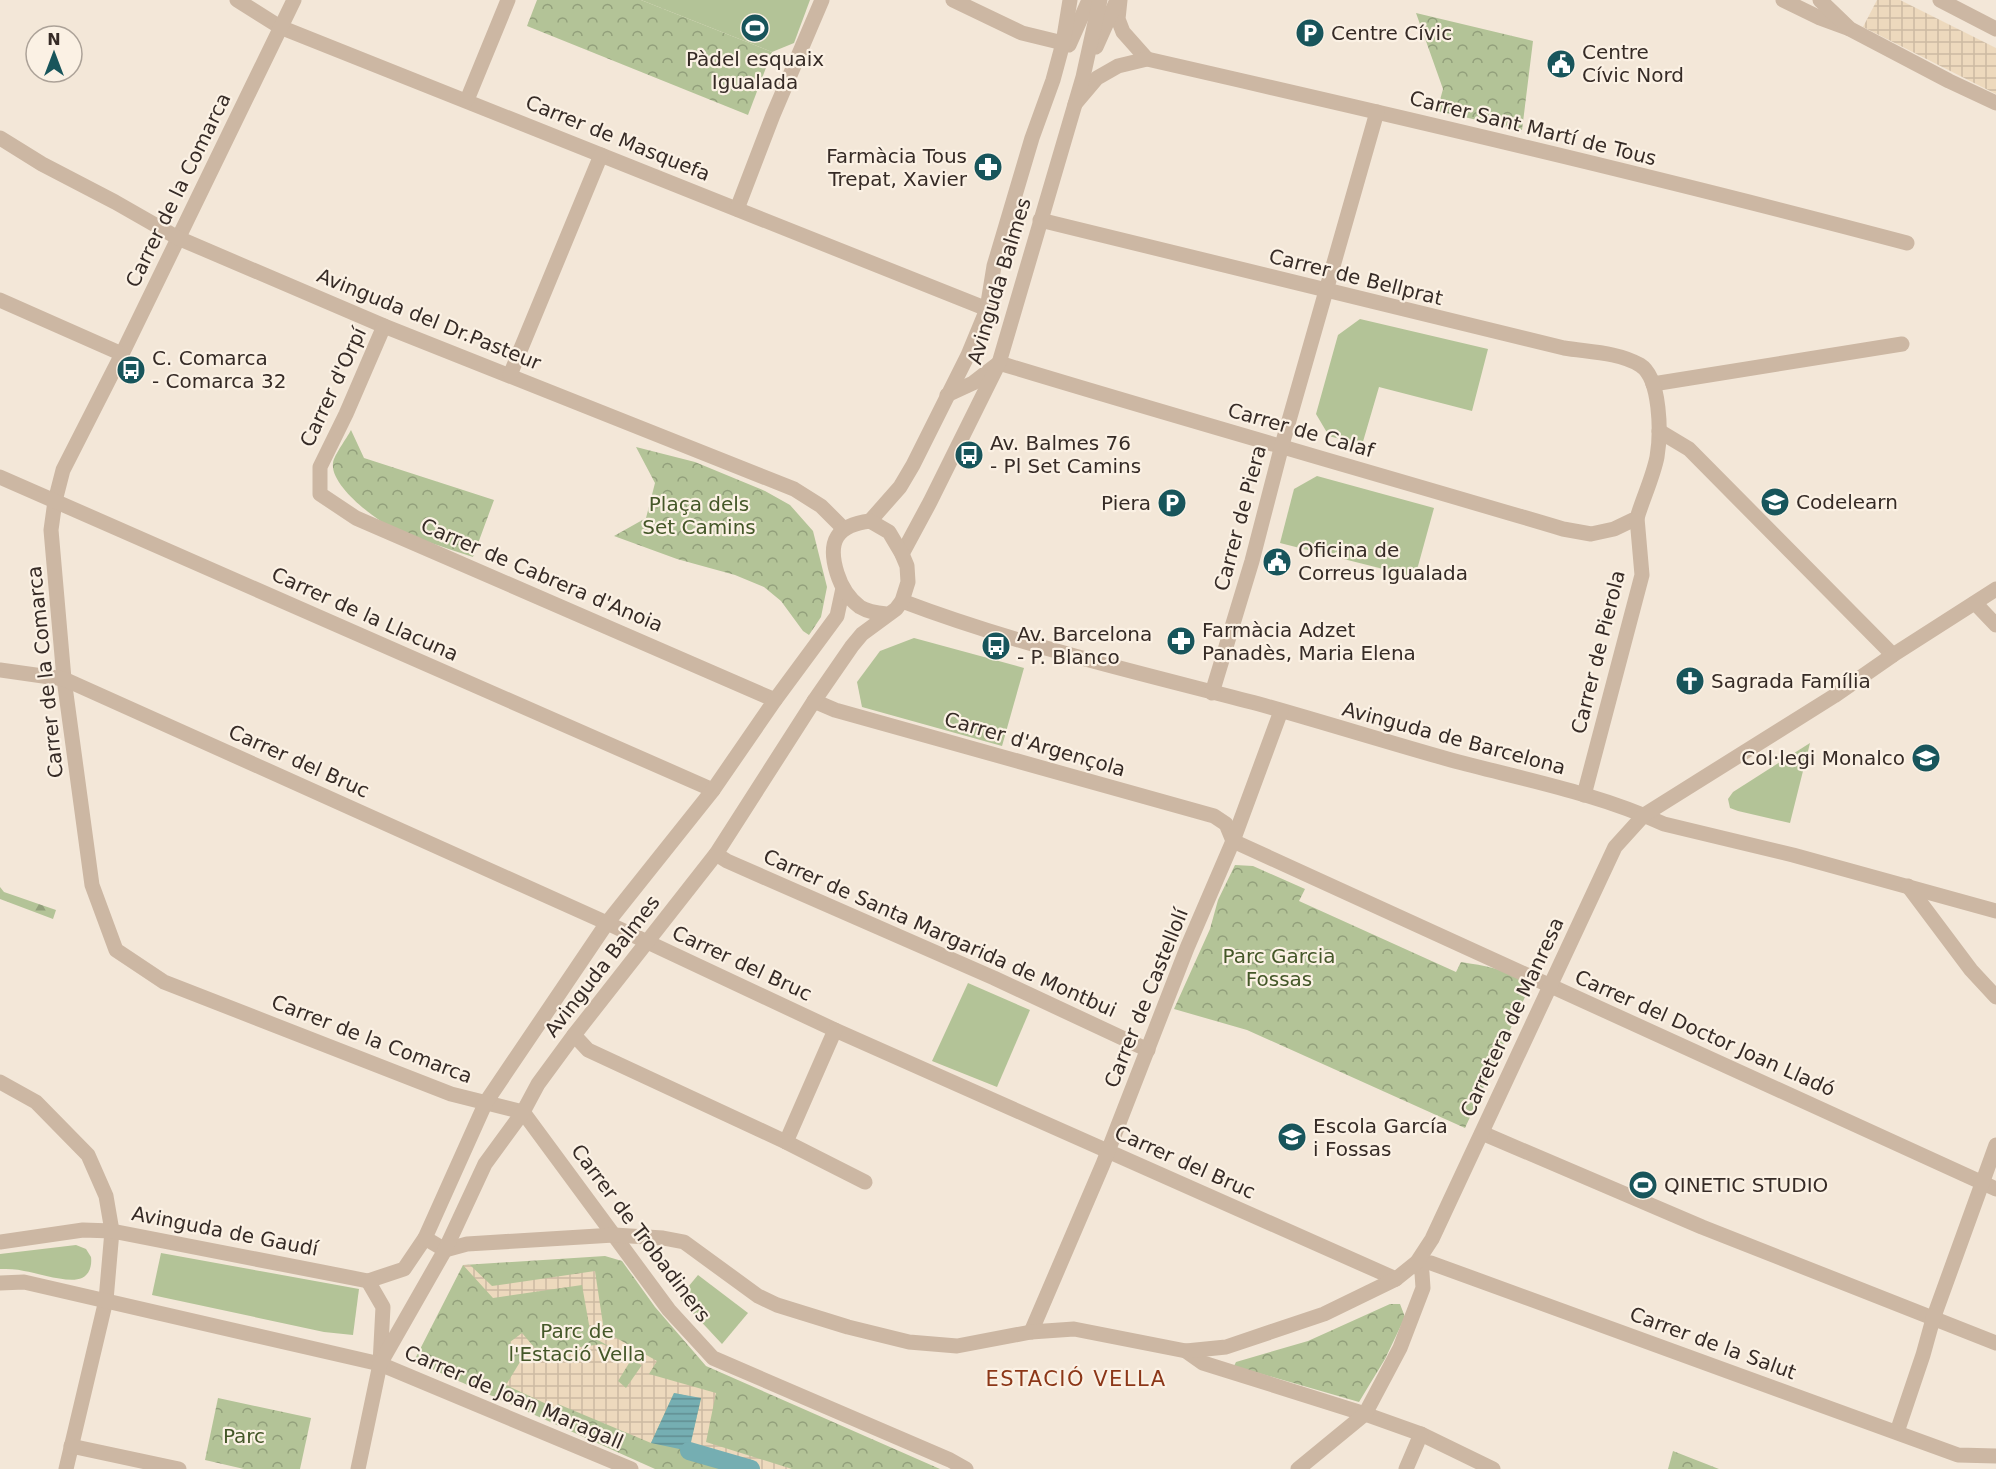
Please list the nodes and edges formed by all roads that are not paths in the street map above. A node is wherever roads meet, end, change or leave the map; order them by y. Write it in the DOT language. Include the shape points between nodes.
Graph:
graph roads {
  1 [pos="237,0"];
  2 [pos="294,0"];
  3 [pos="508,0"];
  4 [pos="822,0"];
  5 [pos="952,0"];
  6 [pos="1071,0"];
  7 [pos="1089,0"];
  8 [pos="1100,0"];
  9 [pos="1119,0"];
  10 [pos="1784,0"];
  11 [pos="1940,0"];
  12 [pos="1822,2"];
  13 [pos="280,27"];
  14 [pos="1996,28"];
  15 [pos="1850,29"];
  16 [pos="1063,43"];
  17 [pos="1147,59"];
  18 [pos="1083,77"];
  19 [pos="1053,80"];
  20 [pos="467,100"];
  21 [pos="1996,103"];
  22 [pos="1073,106"];
  23 [pos="1377,112"];
  24 [pos="0,138"];
  25 [pos="602,155"];
  26 [pos="737,209"];
  27 [pos="1040,220"];
  28 [pos="178,238"];
  29 [pos="1907,243"];
  30 [pos="1326,291"];
  31 [pos="0,300"];
  32 [pos="987,309"];
  33 [pos="384,326"];
  34 [pos="1902,344"];
  35 [pos="122,354"];
  36 [pos="999,363"];
  37 [pos="510,375"];
  38 [pos="1653,384"];
  39 [pos="947,395"];
  40 [pos="1659,431"];
  41 [pos="1282,446"];
  42 [pos="320,466"];
  43 [pos="0,477"];
  44 [pos="55,501"];
  45 [pos="1637,518"];
  46 [pos="870,520"];
  47 [pos="844,529"];
  48 [pos="902,554"];
  49 [pos="843,588"];
  50 [pos="1996,589"];
  51 [pos="902,601"];
  52 [pos="1975,603"];
  53 [pos="887,614"];
  54 [pos="1996,625"];
  55 [pos="1893,656"];
  56 [pos="0,670"];
  57 [pos="64,679"];
  58 [pos="1212,693"];
  59 [pos="775,700"];
  60 [pos="814,701"];
  61 [pos="1281,711"];
  62 [pos="713,790"];
  63 [pos="1584,795"];
  64 [pos="1644,815"];
  65 [pos="1233,841"];
  66 [pos="716,854"];
  67 [pos="1908,886"];
  68 [pos="1996,911"];
  69 [pos="607,923"];
  70 [pos="646,942"];
  71 [pos="1549,987"];
  72 [pos="1996,996"];
  73 [pos="836,1030"];
  74 [pos="574,1035"];
  75 [pos="1148,1050"];
  76 [pos="0,1082"];
  77 [pos="486,1102"];
  78 [pos="523,1112"];
  79 [pos="1482,1133"];
  80 [pos="786,1142"];
  81 [pos="1996,1145"];
  82 [pos="1108,1151"];
  83 [pos="865,1182"];
  84 [pos="1990,1186"];
  85 [pos="112,1231"];
  86 [pos="614,1235"];
  87 [pos="425,1238"];
  88 [pos="0,1242"];
  89 [pos="445,1250"];
  90 [pos="1417,1262"];
  91 [pos="1396,1279"];
  92 [pos="368,1281"];
  93 [pos="0,1283"];
  94 [pos="106,1300"];
  95 [pos="1933,1319"];
  96 [pos="1031,1332"];
  97 [pos="1996,1344"];
  98 [pos="1186,1351"];
  99 [pos="380,1364"];
  100 [pos="1365,1414"];
  101 [pos="1897,1432"];
  102 [pos="1421,1434"];
  103 [pos="71,1446"];
  104 [pos="1996,1456"];
  105 [pos="66,1469"];
  106 [pos="178,1469"];
  107 [pos="358,1469"];
  108 [pos="631,1469"];
  109 [pos="966,1469"];
  110 [pos="1298,1469"];
  111 [pos="1406,1469"];
  112 [pos="1493,1469"];
  1 -- 13 [label="street, Carrer de Masquefa"];
  2 -- 13 [label="street, Carrer de la Comarca"];
  3 -- 20 [label="street"];
  4 -- 26 [label="street"];
  5 -- 16 [label="street" via="1022,33"];
  6 -- 16 [label="street, Avinguda Balmes"];
  7 -- 19 [label="street, Avinguda Balmes"];
  8 -- 18 [label="street, Avinguda Balmes"];
  9 -- 17 [label="street" via="1118,19 1123,32"];
  9 -- 18 [label="street, Avinguda Balmes"];
  10 -- 15 [label="street"];
  11 -- 14 [label="street"];
  12 -- 15 [label="street"];
  13 -- 20 [label="street, Carrer de Masquefa"];
  13 -- 28 [label="street, Carrer de la Comarca"];
  15 -- 21 [label="street"];
  16 -- 19 [label="street, Avinguda Balmes"];
  17 -- 22 [label="street" via="1118,66 1097,78"];
  17 -- 23 [label="street, Carrer Sant Martí de Tous"];
  18 -- 22 [label="street, Avinguda Balmes"];
  19 -- 32 [label="street, Avinguda Balmes" via="994,266"];
  20 -- 25 [label="street, Carrer de Masquefa"];
  22 -- 27 [label="street, Avinguda Balmes"];
  23 -- 29 [label="street, Carrer Sant Martí de Tous"];
  23 -- 30 [label="street, Carrer de Piera"];
  24 -- 28 [label="street, Avinguda del Dr.Pasteur"];
  25 -- 26 [label="street, Carrer de Masquefa"];
  25 -- 37 [label="street"];
  26 -- 32 [label="street, Carrer de Masquefa"];
  27 -- 30 [label="street, Carrer de Bellprat"];
  27 -- 36 [label="street, Avinguda Balmes"];
  28 -- 33 [label="street, Avinguda del Dr.Pasteur"];
  28 -- 35 [label="street, Carrer de la Comarca"];
  30 -- 38 [label="street, Carrer de Bellprat" via="1564,348 1624,358 1642,366"];
  30 -- 41 [label="street, Carrer de Piera"];
  31 -- 35 [label="street"];
  32 -- 39 [label="street, Avinguda Balmes"];
  33 -- 37 [label="street, Avinguda del Dr.Pasteur"];
  33 -- 42 [label="street, Carrer d'Orpí"];
  34 -- 38 [label="street"];
  35 -- 44 [label="street, Carrer de la Comarca" via="63,470"];
  36 -- 39 [label="street" via="973,383"];
  36 -- 41 [label="street, Carrer de Calaf"];
  36 -- 48 [label="street, Avinguda Balmes"];
  37 -- 47 [label="street, Avinguda del Dr.Pasteur" via="794,489 821,506"];
  38 -- 40 [label="street"];
  39 -- 46 [label="street, Avinguda Balmes" via="900,487"];
  40 -- 45 [label="street" via="1657,456"];
  40 -- 55 [label="street" via="1689,449"];
  41 -- 45 [label="street, Carrer de Calaf" via="1563,529 1591,534"];
  41 -- 58 [label="street, Carrer de Piera"];
  42 -- 59 [label="street, Carrer de Cabrera d'Anoia" via="320,494 356,518"];
  43 -- 44 [label="street, Carrer de la Llacuna"];
  44 -- 57 [label="street, Carrer de la Comarca" via="51,530"];
  44 -- 62 [label="street, Carrer de la Llacuna"];
  45 -- 63 [label="street, Carrer de Pierola" via="1642,575"];
  46 -- 47 [label="street"];
  46 -- 48 [label="street" via="889,532"];
  47 -- 49 [label="street" via="833,545 832,557"];
  48 -- 51 [label="street" via="908,582"];
  49 -- 53 [label="street" via="861,607"];
  49 -- 59 [label="street, Avinguda Balmes" via="837,616"];
  50 -- 52 [label="street, Carretera de Manresa"];
  51 -- 53 [label="street"];
  51 -- 58 [label="street, Avinguda de Barcelona" via="960,622"];
  52 -- 54 [label="street"];
  52 -- 55 [label="street, Carretera de Manresa"];
  53 -- 60 [label="street, Avinguda Balmes" via="862,634"];
  55 -- 64 [label="street, Carretera de Manresa"];
  56 -- 57 [label="street, Carrer del Bruc"];
  57 -- 69 [label="street, Carrer del Bruc"];
  57 -- 77 [label="street, Carrer de la Comarca" via="92,885 116,950 164,982 451,1094"];
  58 -- 61 [label="street, Avinguda de Barcelona"];
  59 -- 62 [label="street, Avinguda Balmes"];
  60 -- 65 [label="street, Carrer d'Argençola" via="1214,816 1226,824"];
  60 -- 66 [label="street, Avinguda Balmes"];
  61 -- 63 [label="street, Avinguda de Barcelona"];
  61 -- 65 [label="street, Carrer de Castellolí"];
  62 -- 69 [label="street, Avinguda Balmes"];
  63 -- 64 [label="street, Avinguda de Barcelona"];
  64 -- 67 [label="street, Avinguda de Barcelona" via="1664,824"];
  64 -- 71 [label="street, Carretera de Manresa" via="1615,847"];
  65 -- 71 [label="street, Carrer del Doctor Joan Lladó"];
  65 -- 75 [label="street, Carrer de Castellolí"];
  66 -- 70 [label="street, Avinguda Balmes"];
  66 -- 75 [label="street, Carrer de Santa Margarida de Montbui"];
  67 -- 68 [label="street, Avinguda de Barcelona"];
  67 -- 72 [label="street" via="1971,970"];
  69 -- 70 [label="street, Carrer del Bruc"];
  69 -- 77 [label="street, Avinguda Balmes"];
  70 -- 73 [label="street, Carrer del Bruc"];
  70 -- 74 [label="street, Avinguda Balmes"];
  71 -- 79 [label="street, Carretera de Manresa"];
  71 -- 84 [label="street, Carrer del Doctor Joan Lladó"];
  73 -- 80 [label="street"];
  73 -- 82 [label="street, Carrer del Bruc"];
  74 -- 78 [label="street, Avinguda Balmes"];
  74 -- 80 [label="street" via="588,1050"];
  75 -- 82 [label="street, Carrer de Castellolí"];
  76 -- 85 [label="street" via="36,1102 88,1155 106,1196"];
  77 -- 78 [label="street, Carrer de la Comarca"];
  77 -- 87 [label="street, Avinguda Balmes"];
  78 -- 86 [label="street, Carrer de Trobadiners"];
  78 -- 89 [label="street, Avinguda Balmes" via="485,1164"];
  79 -- 90 [label="street, Carretera de Manresa" via="1432,1239"];
  79 -- 95 [label="street" via="1702,1227"];
  80 -- 83 [label="street"];
  81 -- 84 [label="street"];
  82 -- 91 [label="street, Carrer del Bruc"];
  82 -- 96 [label="street, Carrer de Castellolí"];
  84 -- 95 [label="street"];
  85 -- 88 [label="street, Avinguda de Gaudí" via="83,1230"];
  85 -- 92 [label="street, Avinguda de Gaudí"];
  85 -- 94 [label="street"];
  86 -- 89 [label="street, Carretera de Manresa" via="467,1244"];
  86 -- 96 [label="street, Carretera de Manresa" via="684,1242 758,1296 777,1305 909,1342 957,1346"];
  86 -- 109 [label="street, Carrer de Trobadiners" via="669,1310 714,1358"];
  87 -- 89 [label="street"];
  87 -- 92 [label="street, Avinguda de Gaudí" via="404,1269"];
  89 -- 99 [label="street, Avinguda Balmes"];
  90 -- 91 [label="street, Carretera de Manresa"];
  90 -- 100 [label="street" via="1423,1288 1400,1348"];
  90 -- 101 [label="street, Carrer de la Salut" via="1431,1263"];
  91 -- 98 [label="street, Carretera de Manresa" via="1292,1325 1226,1347"];
  92 -- 99 [label="street, Avinguda Balmes" via="383,1307"];
  93 -- 94 [label="street" via="24,1282"];
  94 -- 99 [label="street"];
  94 -- 103 [label="street"];
  95 -- 97 [label="street"];
  95 -- 101 [label="street"];
  96 -- 98 [label="street, Carretera de Manresa" via="1074,1329"];
  98 -- 100 [label="street" via="1203,1363"];
  99 -- 107 [label="street, Avinguda Balmes"];
  99 -- 108 [label="street, Carrer de Joan Maragall"];
  100 -- 102 [label="street"];
  100 -- 110 [label="street"];
  101 -- 104 [label="street, Carrer de la Salut" via="1958,1455"];
  102 -- 111 [label="street"];
  102 -- 112 [label="street"];
  103 -- 105 [label="street"];
  103 -- 106 [label="street"];
}
